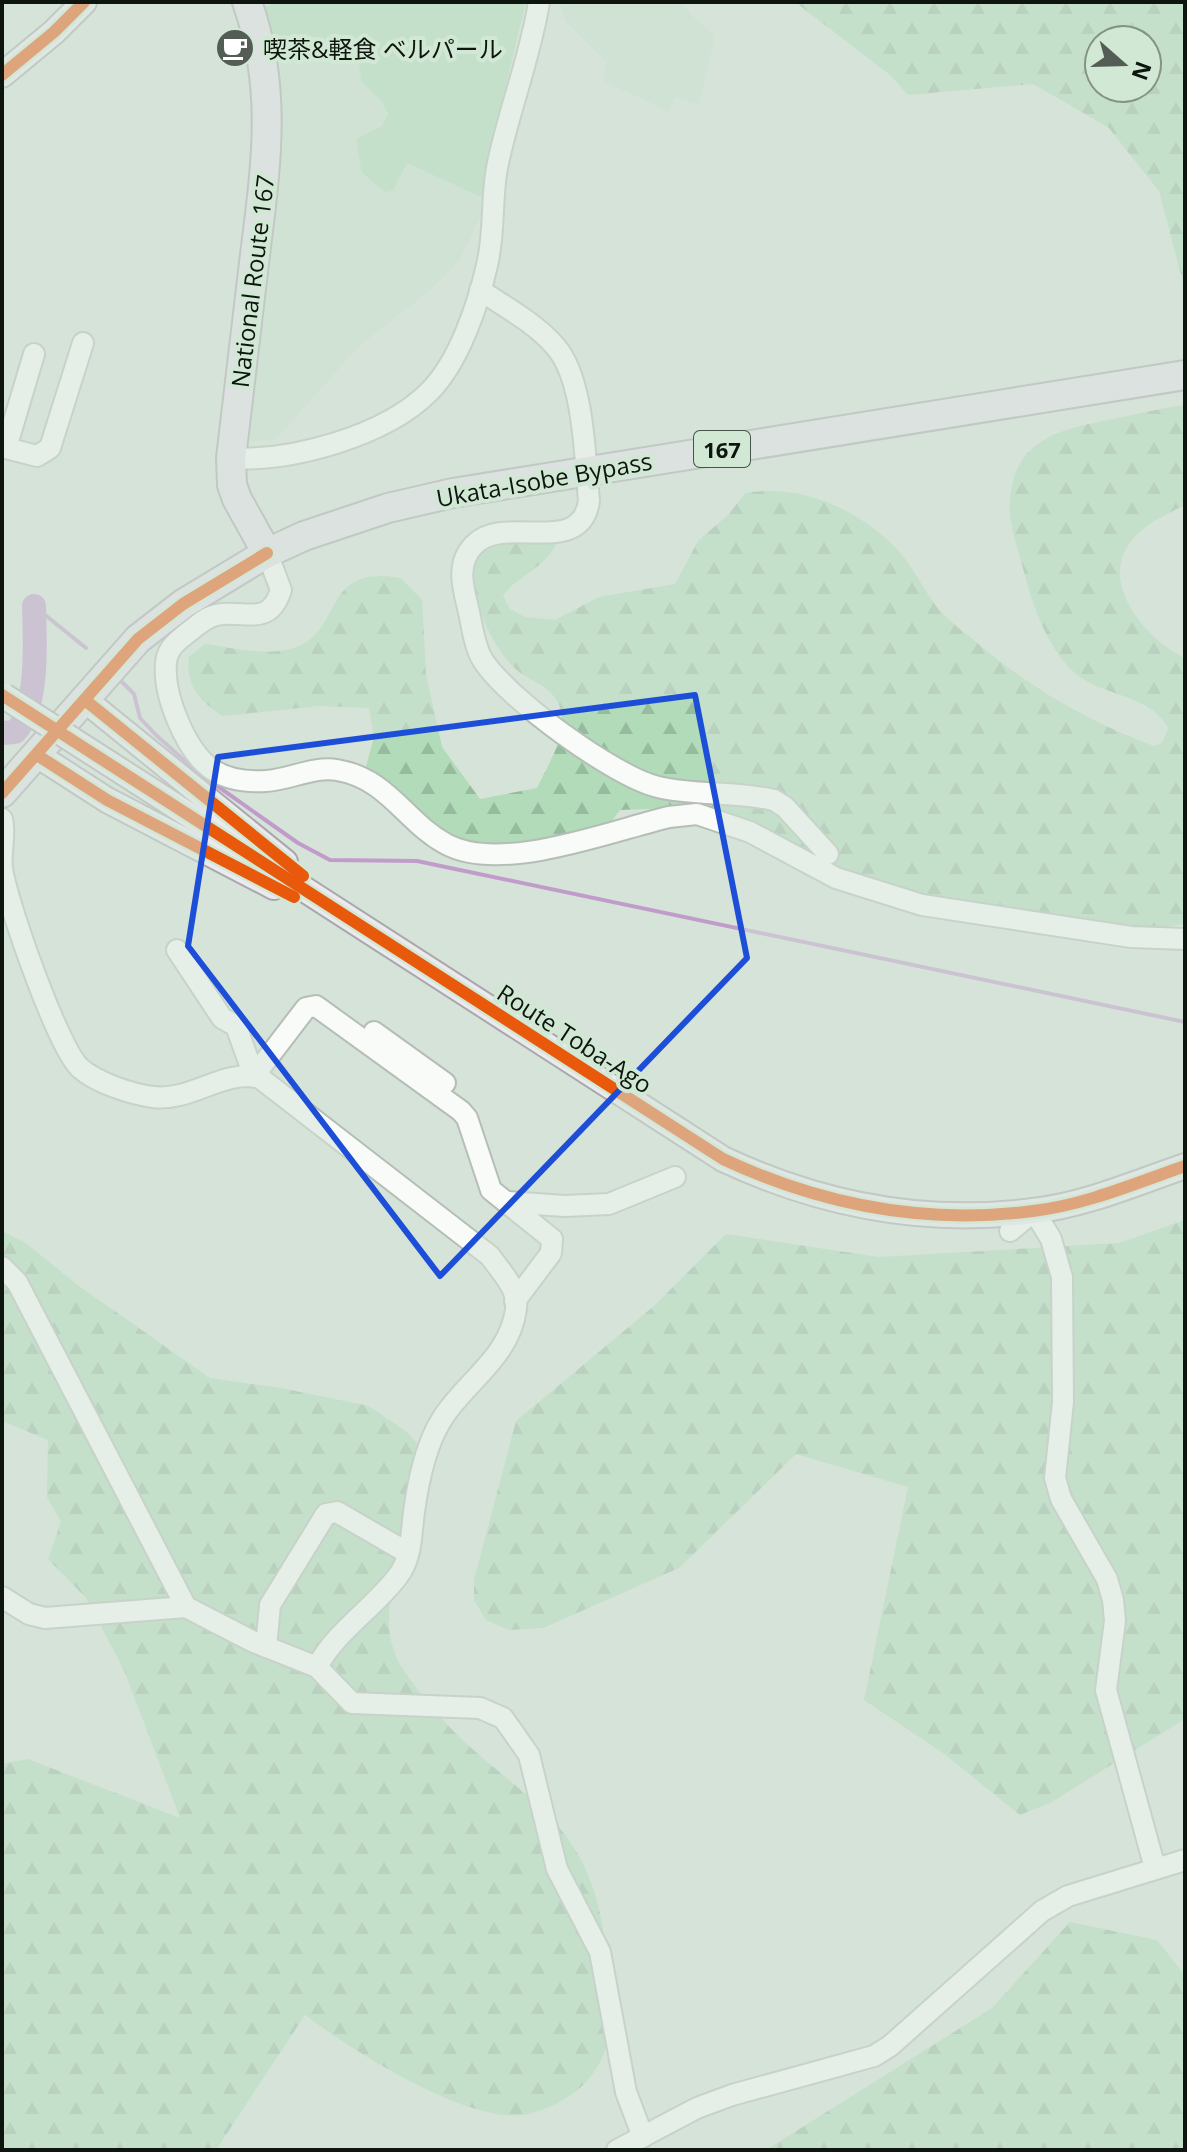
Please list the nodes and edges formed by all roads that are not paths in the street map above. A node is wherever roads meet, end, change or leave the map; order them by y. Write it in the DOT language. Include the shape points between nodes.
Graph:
graph roads {
  1 [pos="84,2"];
  2 [pos="539,2"];
  3 [pos="250,9"];
  4 [pos="2,75"];
  5 [pos="480,290"];
  6 [pos="83,343"];
  7 [pos="34,354"];
  8 [pos="1185,375"];
  9 [pos="4,447"];
  10 [pos="231,458"];
  11 [pos="586,471"];
  12 [pos="267,553"];
  13 [pos="3,696"];
  14 [pos="85,700"];
  15 [pos="37,755"];
  16 [pos="2,793"];
  17 [pos="2,819"];
  18 [pos="828,854"];
  19 [pos="1185,939"];
  20 [pos="383,942"];
  21 [pos="177,950"];
  22 [pos="202,970"];
  23 [pos="236,1026"];
  24 [pos="254,1076"];
  25 [pos="1185,1166"];
  26 [pos="675,1177"];
  27 [pos="506,1202"];
  28 [pos="1034,1211"];
  29 [pos="1010,1231"];
  30 [pos="2,1267"];
  31 [pos="515,1301"];
  32 [pos="408,1553"];
  33 [pos="2,1597"];
  34 [pos="186,1607"];
  35 [pos="266,1647"];
  36 [pos="317,1667"];
  37 [pos="1185,1860"];
  38 [pos="1155,1868"];
  39 [pos="643,2137"];
  40 [pos="617,2150"];
  1 -- 4 [label="main road"];
  2 -- 5 [label="street" via="498,164 491,248"];
  3 -- 10 [label="highway, National Route 167" via="269,105"];
  5 -- 10 [label="street" via="443,373 409,408 301,455"];
  5 -- 11 [label="street" via="545,335 565,360"];
  6 -- 9 [label="street" via="50,448 37,456"];
  7 -- 9 [label="street"];
  8 -- 11 [label="highway, Ukata-Isobe Bypass / 167"];
  10 -- 12 [label="highway, National Route 167" via="237,499"];
  11 -- 12 [label="highway, Ukata-Isobe Bypass / 167" via="388,508"];
  11 -- 18 [label="street" via="588,509 578,524 562,532 517,530 483,537 465,556 461,576 481,658 561,731 623,773 661,788 774,800"];
  12 -- 14 [label="highway, Ukata-Isobe Bypass" via="183,604 138,639"];
  12 -- 19 [label="street" via="281,590 269,611 208,618 167,654 166,676 179,729 212,770 243,781 337,770 383,789 446,844 505,857 697,814 750,832 836,878 910,902 1131,937"];
  13 -- 20 [label="main road, Route Toba-Ago, bridge"];
  14 -- 15 [label="highway, Ukata-Isobe Bypass"];
  14 -- 20 [label="main road"];
  15 -- 16 [label="highway, Ukata-Isobe Bypass"];
  15 -- 20 [label="main road" via="107,800"];
  17 -- 24 [label="street" via="2,868 53,1019 77,1066 135,1093 167,1098"];
  20 -- 28 [label="main road, Route Toba-Ago" via="723,1159 762,1178 859,1206 932,1215"];
  21 -- 23 [label="street" via="222,1018"];
  22 -- 23 [label="street"];
  23 -- 24 [label="street"];
  24 -- 27 [label="street" via="306,1008 323,1009 461,1111 491,1190"];
  24 -- 31 [label="street" via="490,1256"];
  25 -- 28 [label="main road, Route Toba-Ago"];
  26 -- 27 [label="street" via="609,1204"];
  27 -- 31 [label="street" via="549,1233 553,1246"];
  28 -- 29 [label="street"];
  28 -- 38 [label="street" via="1051,1239 1062,1277 1063,1402 1055,1478 1113,1600 1106,1690"];
  30 -- 34 [label="street" via="17,1282"];
  31 -- 32 [label="street" via="498,1354 442,1419 427,1453"];
  32 -- 35 [label="street" via="337,1512 326,1514 270,1605"];
  32 -- 36 [label="street" via="400,1574"];
  33 -- 34 [label="street" via="45,1618"];
  34 -- 35 [label="street"];
  35 -- 36 [label="street"];
  36 -- 39 [label="street" via="352,1703 480,1708 503,1718 529,1755 557,1869 600,1952 626,2092"];
  37 -- 38 [label="street"];
  38 -- 39 [label="street" via="1068,1896 1042,1911 874,2056 732,2095"];
  39 -- 40 [label="street"];
}
